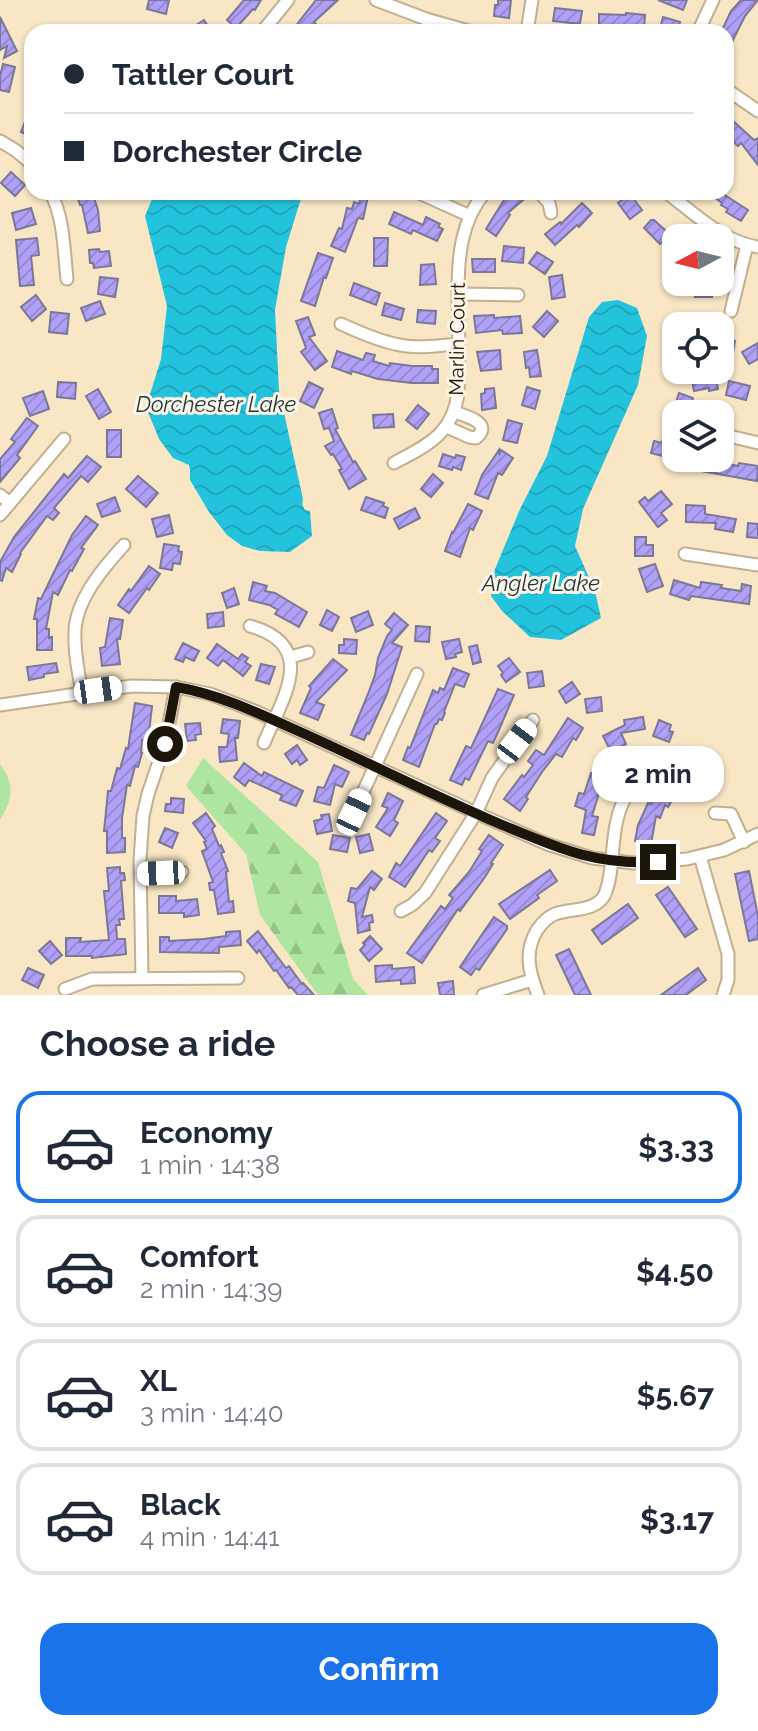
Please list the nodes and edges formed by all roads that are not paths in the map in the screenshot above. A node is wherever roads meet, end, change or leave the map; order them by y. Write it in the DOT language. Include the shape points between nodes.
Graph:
graph roads {
  1 [pos="288,0"];
  2 [pos="376,0"];
  3 [pos="532,0"];
  4 [pos="713,0"];
  5 [pos="268,24"];
  6 [pos="440,24"];
  7 [pos="528,24"];
  8 [pos="702,24"];
  9 [pos="734,94"];
  10 [pos="758,111"];
  11 [pos="0,141"];
  12 [pos="24,157"];
  13 [pos="54,200"];
  14 [pos="435,200"];
  15 [pos="480,200"];
  16 [pos="546,200"];
  17 [pos="677,200"];
  18 [pos="551,213"];
  19 [pos="470,216"];
  20 [pos="752,246"];
  21 [pos="67,279"];
  22 [pos="459,294"];
  23 [pos="518,295"];
  24 [pos="731,311"];
  25 [pos="341,324"];
  26 [pos="458,344"];
  27 [pos="454,412"];
  28 [pos="447,427"];
  29 [pos="734,437"];
  30 [pos="64,439"];
  31 [pos="758,443"];
  32 [pos="394,463"];
  33 [pos="5,499"];
  34 [pos="0,515"];
  35 [pos="124,545"];
  36 [pos="685,554"];
  37 [pos="758,565"];
  38 [pos="250,626"];
  39 [pos="308,652"];
  40 [pos="291,657"];
  41 [pos="417,674"];
  42 [pos="176,687"];
  43 [pos="82,692"];
  44 [pos="0,705"];
  45 [pos="273,720"];
  46 [pos="533,720"];
  47 [pos="264,743"];
  48 [pos="375,765"];
  49 [pos="642,771"];
  50 [pos="354,812"];
  51 [pos="476,813"];
  52 [pos="715,813"];
  53 [pos="758,834"];
  54 [pos="744,842"];
  55 [pos="700,856"];
  56 [pos="612,861"];
  57 [pos="182,872"];
  58 [pos="141,873"];
  59 [pos="401,911"];
  60 [pos="142,978"];
  61 [pos="238,978"];
  62 [pos="532,980"];
  63 [pos="65,989"];
  64 [pos="483,995"];
  65 [pos="538,995"];
  66 [pos="723,995"];
  1 -- 5 [label="street"];
  2 -- 6 [label="street"];
  3 -- 7 [label="street"];
  4 -- 8 [label="street"];
  9 -- 10 [label="street"];
  11 -- 12 [label="street"];
  13 -- 21 [label="street"];
  14 -- 19 [label="street"];
  15 -- 19 [label="street, Marlin Court"];
  16 -- 18 [label="street"];
  17 -- 20 [label="street" via="716,229"];
  19 -- 22 [label="street, Marlin Court" via="460,251"];
  20 -- 24 [label="street"];
  22 -- 23 [label="street"];
  22 -- 26 [label="street, Marlin Court"];
  25 -- 26 [label="street" via="396,345"];
  26 -- 27 [label="street, Marlin Court"];
  27 -- 28 [label="street, Marlin Court"];
  27 -- 28 [label="street" via="478,422 480,435 469,437"];
  28 -- 32 [label="street, Marlin Court"];
  29 -- 31 [label="street"];
  30 -- 33 [label="street"];
  33 -- 34 [label="street"];
  35 -- 43 [label="street" via="79,611 75,648"];
  36 -- 37 [label="street"];
  38 -- 40 [label="street" via="271,633"];
  39 -- 40 [label="street"];
  40 -- 45 [label="street" via="291,680"];
  41 -- 48 [label="street"];
  42 -- 43 [label="street"];
  42 -- 45 [label="street" via="221,698"];
  42 -- 58 [label="street" via="143,816"];
  43 -- 44 [label="street"];
  45 -- 47 [label="street"];
  45 -- 48 [label="street"];
  46 -- 51 [label="street" via="492,778"];
  48 -- 50 [label="street"];
  48 -- 51 [label="street"];
  49 -- 56 [label="street" via="621,806"];
  51 -- 56 [label="street" via="558,848"];
  51 -- 59 [label="street" via="425,893"];
  52 -- 54 [label="street" via="731,814"];
  53 -- 54 [label="street"];
  54 -- 55 [label="street"];
  55 -- 56 [label="street"];
  55 -- 66 [label="street" via="728,954"];
  56 -- 62 [label="street" via="601,900 555,914 539,928 528,953"];
  57 -- 58 [label="street"];
  58 -- 60 [label="street"];
  60 -- 61 [label="street"];
  60 -- 63 [label="street" via="92,979"];
  62 -- 64 [label="street"];
  62 -- 65 [label="street"];
}
